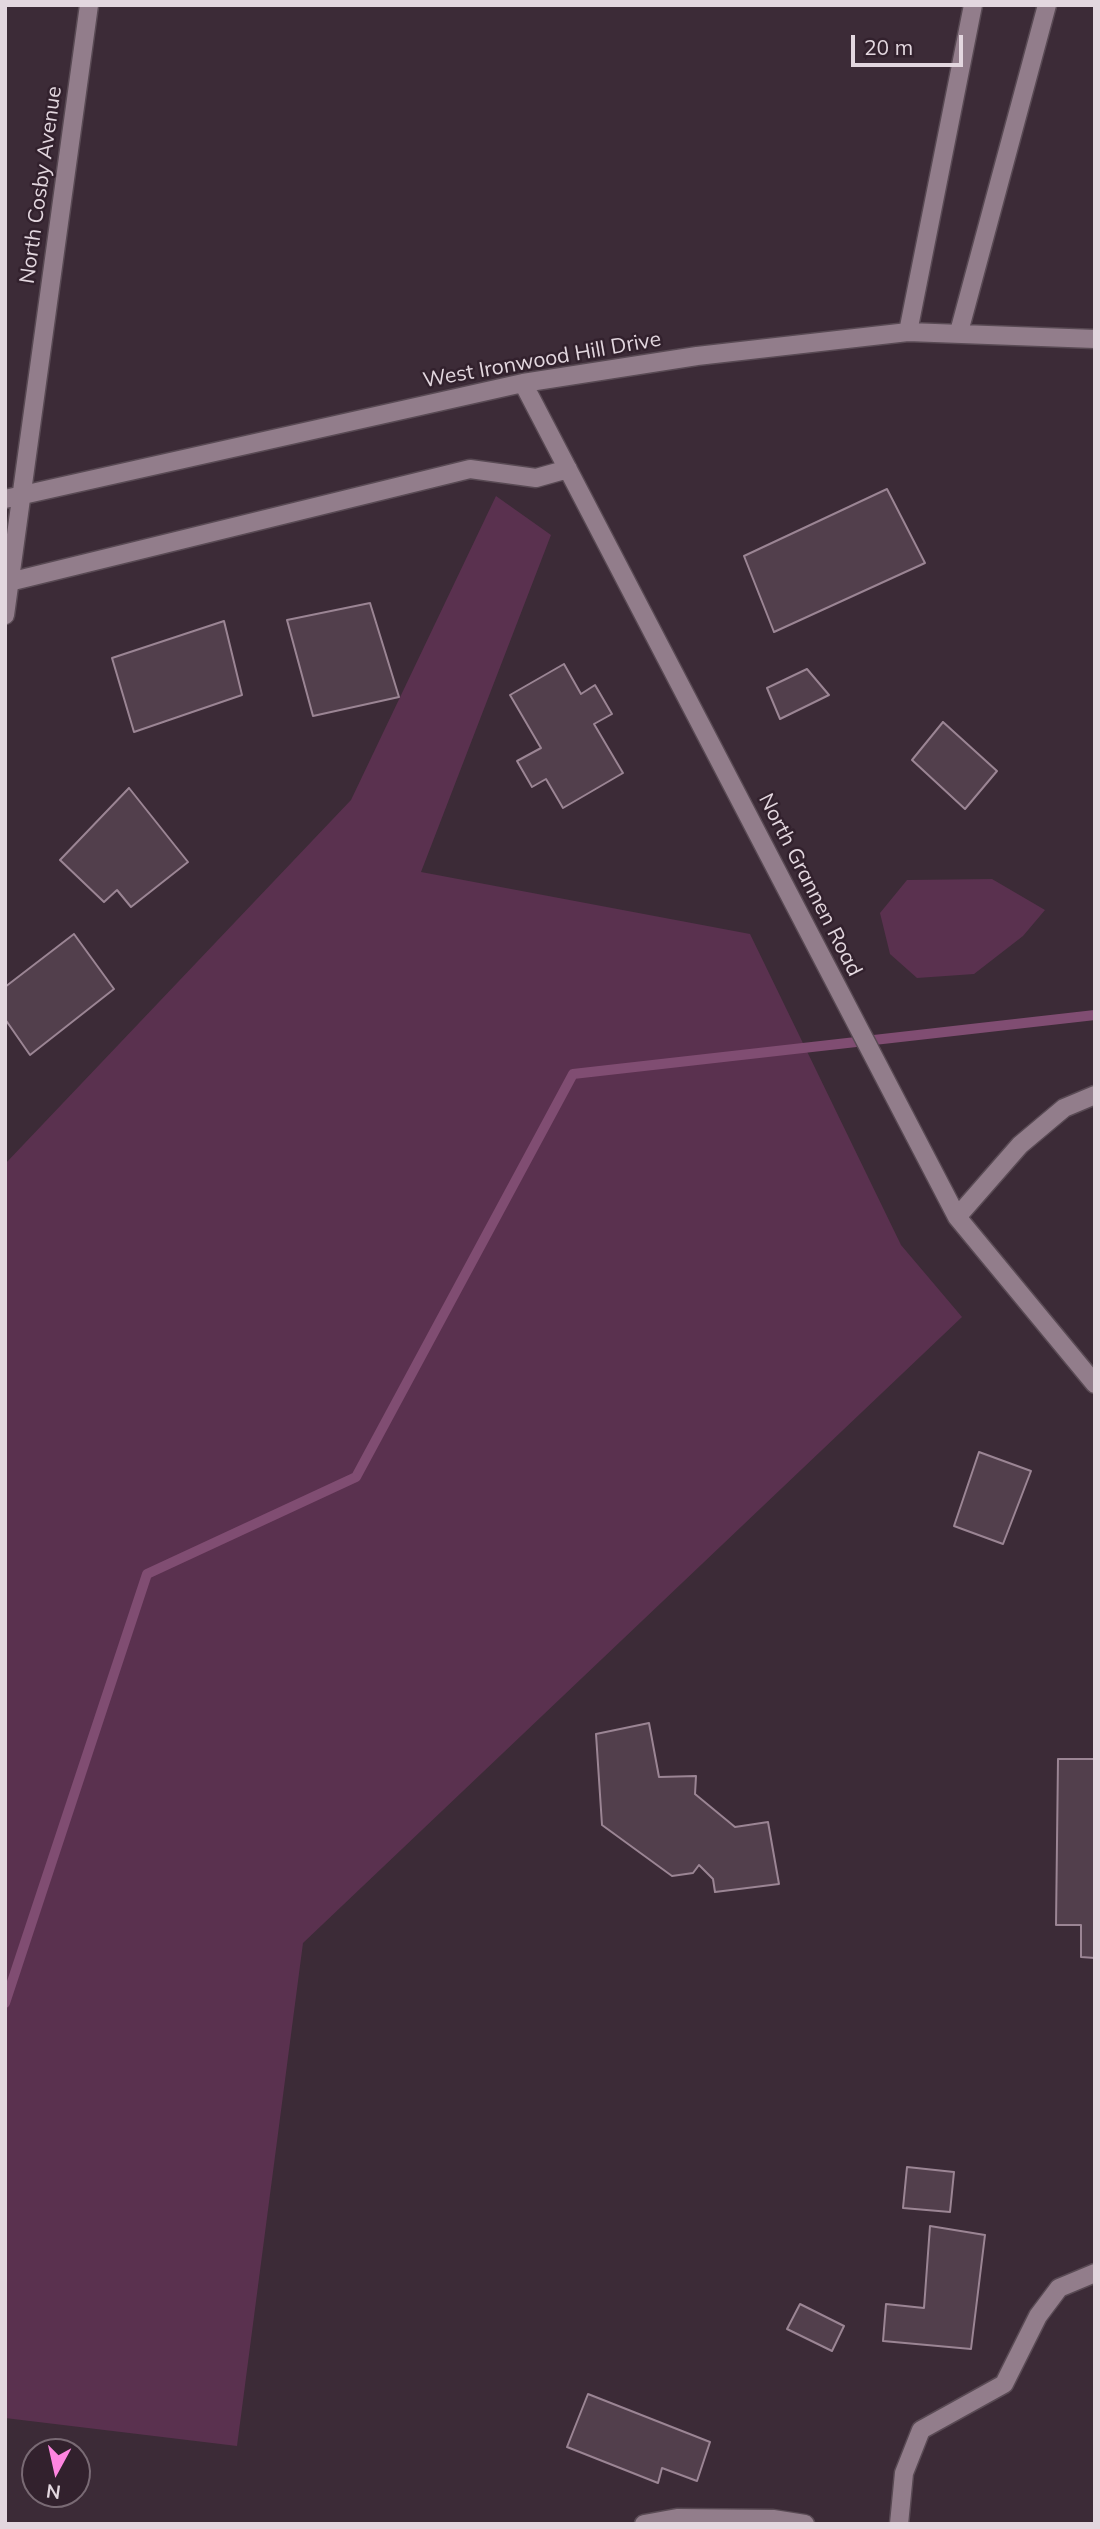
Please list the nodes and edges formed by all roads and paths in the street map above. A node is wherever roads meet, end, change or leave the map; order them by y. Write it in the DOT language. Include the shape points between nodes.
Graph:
graph roads {
  1 [pos="89,5"];
  2 [pos="973,5"];
  3 [pos="1046,5"];
  4 [pos="908,332"];
  5 [pos="959,332"];
  6 [pos="1095,338"];
  7 [pos="523,383"];
  8 [pos="568,468"];
  9 [pos="13,497"];
  10 [pos="7,582"];
  11 [pos="5,615"];
  12 [pos="1095,1095"];
  13 [pos="957,1216"];
  14 [pos="1095,1384"];
  15 [pos="1095,2273"];
  16 [pos="644,2524"];
  17 [pos="805,2524"];
  18 [pos="899,2524"];
  1 -- 9 [label="street, North Cosby Avenue"];
  2 -- 4 [label="street"];
  3 -- 5 [label="street"];
  4 -- 5 [label="street, West Ironwood Hill Drive"];
  4 -- 7 [label="street, West Ironwood Hill Drive" via="697,356"];
  5 -- 6 [label="street, West Ironwood Hill Drive"];
  7 -- 8 [label="street, North Grannen Road"];
  7 -- 9 [label="street, West Ironwood Hill Drive"];
  8 -- 10 [label="street" via="536,478 470,469"];
  8 -- 13 [label="street, North Grannen Road"];
  9 -- 10 [label="street, North Cosby Avenue"];
  10 -- 11 [label="street, North Cosby Avenue"];
  12 -- 13 [label="street" via="1063,1108 1020,1145"];
  13 -- 14 [label="street, North Grannen Road"];
  15 -- 18 [label="street" via="1059,2288 1038,2316 1004,2384 921,2430 904,2473"];
  16 -- 17 [label="street" via="677,2518"];
}
